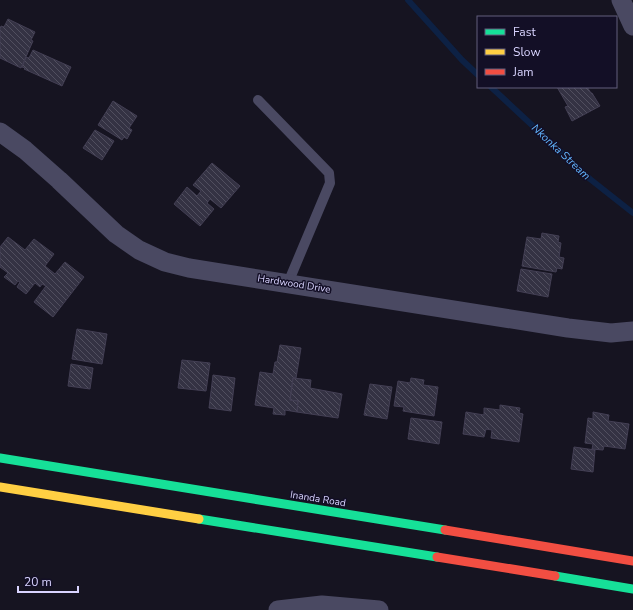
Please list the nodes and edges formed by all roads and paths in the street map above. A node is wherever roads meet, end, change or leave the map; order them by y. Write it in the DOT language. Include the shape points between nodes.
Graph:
graph roads {
  1 [pos="621,0"];
  2 [pos="633,26"];
  3 [pos="258,100"];
  4 [pos="0,132"];
  5 [pos="288,283"];
  6 [pos="633,332"];
  7 [pos="0,458"];
  8 [pos="0,487"];
  9 [pos="633,561"];
  10 [pos="633,590"];
  11 [pos="278,610"];
  12 [pos="379,610"];
  1 -- 2 [label="street"];
  3 -- 5 [label="lane" via="329,173 330,183"];
  4 -- 5 [label="street, Hardwood Drive" via="59,180 116,234 139,250 165,262 189,268"];
  5 -- 6 [label="street, Hardwood Drive" via="568,328 611,333"];
  7 -- 9 [label="main road, Inanda Road"];
  8 -- 10 [label="main road"];
  11 -- 12 [label="street" via="322,605"];
}
